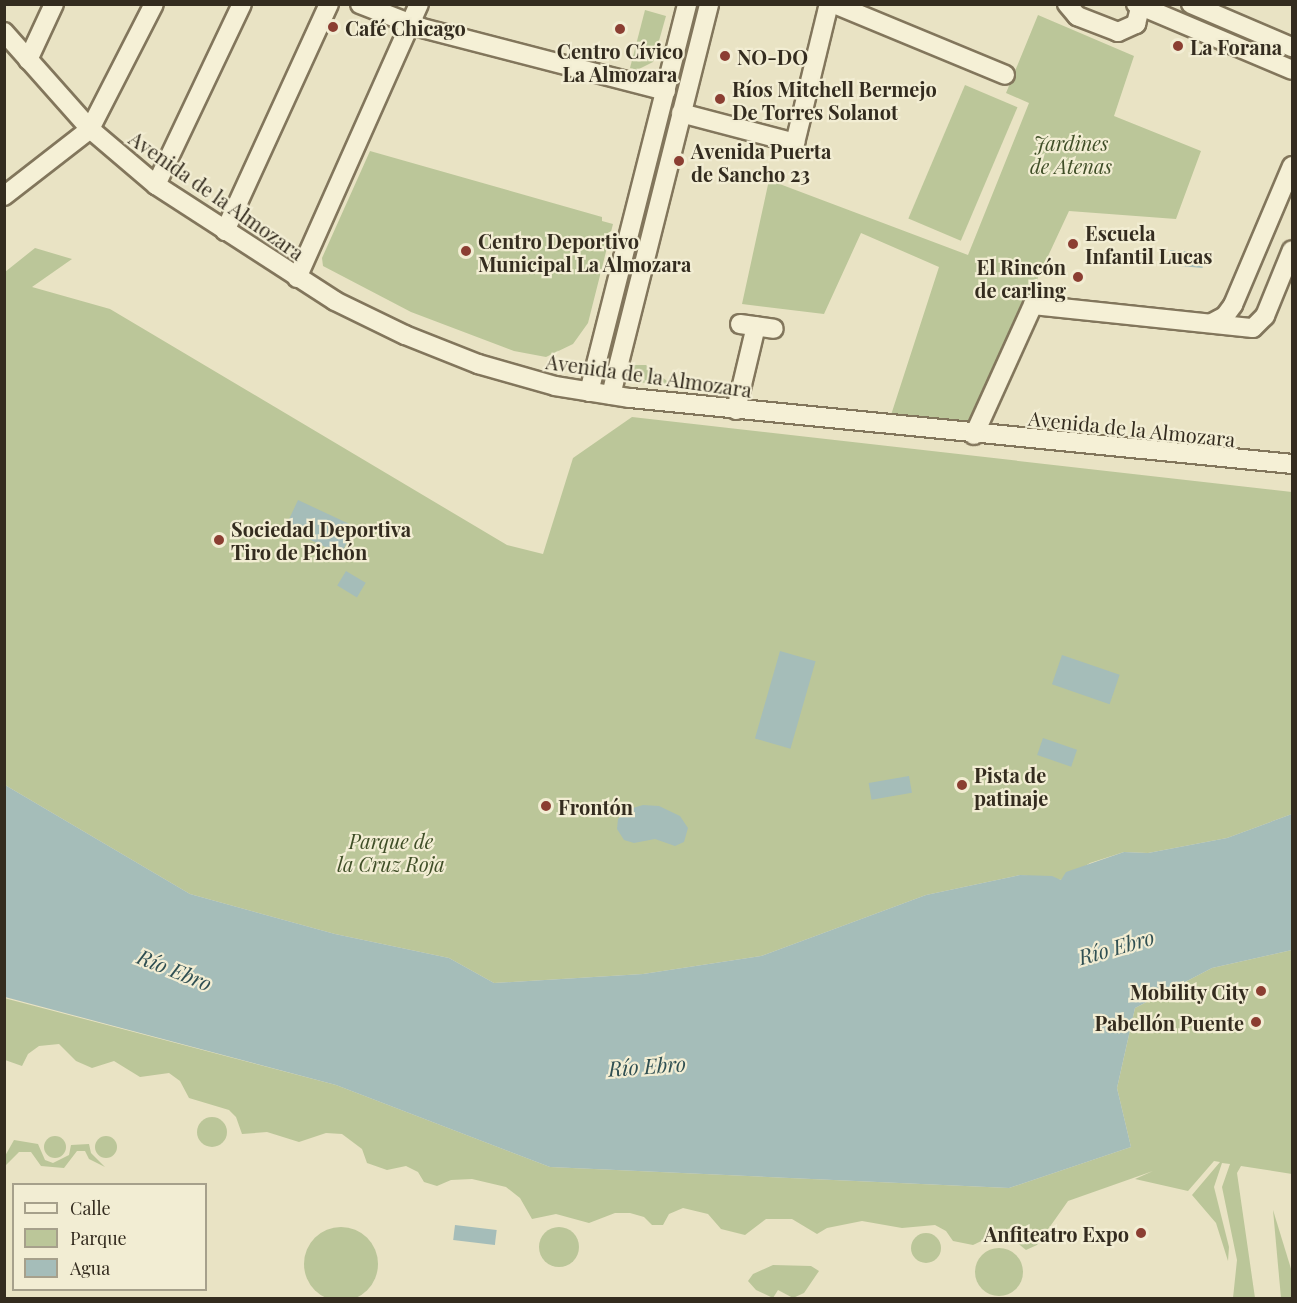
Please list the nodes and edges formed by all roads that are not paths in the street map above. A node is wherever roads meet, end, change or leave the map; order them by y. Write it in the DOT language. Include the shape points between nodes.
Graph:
graph roads {
  1 [pos="54,4"];
  2 [pos="154,4"];
  3 [pos="242,4"];
  4 [pos="329,4"];
  5 [pos="360,4"];
  6 [pos="419,4"];
  7 [pos="687,4"];
  8 [pos="709,4"];
  9 [pos="829,4"];
  10 [pos="834,4"];
  11 [pos="1067,4"];
  12 [pos="1191,4"];
  13 [pos="1140,5"];
  14 [pos="411,25"];
  15 [pos="4,32"];
  16 [pos="1293,47"];
  17 [pos="28,60"];
  18 [pos="1293,70"];
  19 [pos="1005,75"];
  20 [pos="666,91"];
  21 [pos="681,113"];
  22 [pos="90,129"];
  23 [pos="1293,166"];
  24 [pos="156,185"];
  25 [pos="4,196"];
  26 [pos="225,231"];
  27 [pos="1293,250"];
  28 [pos="297,278"];
  29 [pos="1233,305"];
  30 [pos="1265,316"];
  31 [pos="1212,323"];
  32 [pos="757,327"];
  33 [pos="589,392"];
  34 [pos="611,395"];
  35 [pos="736,410"];
  36 [pos="974,435"];
  37 [pos="1293,464"];
  1 -- 17 [label="street"];
  2 -- 22 [label="street"];
  3 -- 24 [label="street"];
  4 -- 26 [label="street"];
  5 -- 14 [label="street"];
  6 -- 14 [label="street"];
  7 -- 20 [label="street"];
  8 -- 21 [label="street"];
  9 -- 21 [label="street" via="795,142"];
  10 -- 19 [label="street"];
  11 -- 13 [label="street" via="1077,16 1118,32 1136,24"];
  12 -- 16 [label="street"];
  13 -- 18 [label="street"];
  14 -- 20 [label="street"];
  14 -- 28 [label="street"];
  15 -- 17 [label="street, Avenida de la Almozara"];
  17 -- 22 [label="street, Avenida de la Almozara"];
  20 -- 33 [label="street"];
  21 -- 34 [label="street"];
  22 -- 24 [label="street, Avenida de la Almozara"];
  22 -- 25 [label="street"];
  23 -- 29 [label="street"];
  24 -- 26 [label="street, Avenida de la Almozara"];
  26 -- 28 [label="street, Avenida de la Almozara"];
  27 -- 30 [label="street"];
  28 -- 33 [label="street, Avenida de la Almozara" via="381,324 453,355 520,378"];
  29 -- 30 [label="street" via="1242,321"];
  29 -- 31 [label="street"];
  30 -- 31 [label="street" via="1253,328"];
  31 -- 36 [label="street" via="1033,305"];
  32 -- 35 [label="street"];
  33 -- 34 [label="street, Avenida de la Almozara"];
  34 -- 35 [label="street, Avenida de la Almozara"];
  35 -- 36 [label="street, Avenida de la Almozara"];
  36 -- 37 [label="street, Avenida de la Almozara"];
}
